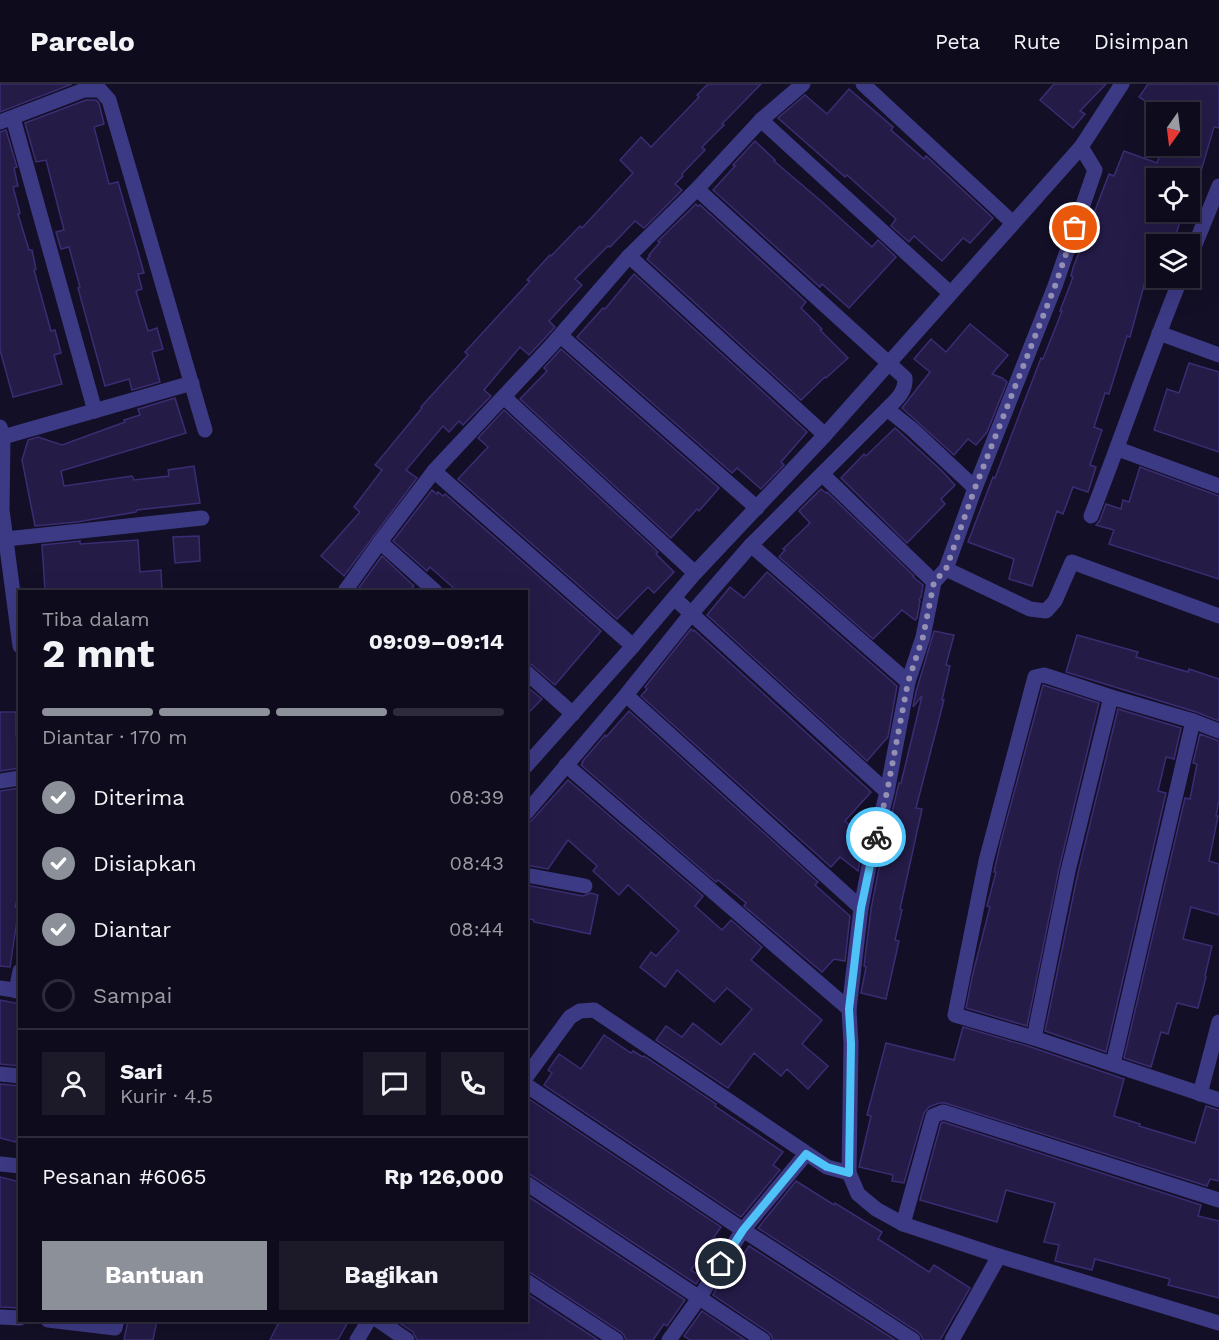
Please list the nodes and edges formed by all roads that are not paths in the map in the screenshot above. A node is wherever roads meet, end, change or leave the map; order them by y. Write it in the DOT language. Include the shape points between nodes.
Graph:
graph roads {
  1 [pos="803,84"];
  2 [pos="863,84"];
  3 [pos="1122,84"];
  4 [pos="7,120"];
  5 [pos="761,120"];
  6 [pos="1081,147"];
  7 [pos="1219,186"];
  8 [pos="698,189"];
  9 [pos="1013,223"];
  10 [pos="1212,223"];
  11 [pos="1200,242"];
  12 [pos="628,256"];
  13 [pos="1177,288"];
  14 [pos="950,293"];
  15 [pos="1158,333"];
  16 [pos="561,336"];
  17 [pos="1219,355"];
  18 [pos="888,363"];
  19 [pos="192,383"];
  20 [pos="504,397"];
  21 [pos="887,410"];
  22 [pos="95,411"];
  23 [pos="205,430"];
  24 [pos="2,432"];
  25 [pos="825,435"];
  26 [pos="1118,448"];
  27 [pos="434,471"];
  28 [pos="822,474"];
  29 [pos="1219,486"];
  30 [pos="975,488"];
  31 [pos="757,508"];
  32 [pos="1,510"];
  33 [pos="1091,516"];
  34 [pos="202,518"];
  35 [pos="6,539"];
  36 [pos="380,542"];
  37 [pos="751,545"];
  38 [pos="946,569"];
  39 [pos="695,573"];
  40 [pos="934,582"];
  41 [pos="346,590"];
  42 [pos="434,590"];
  43 [pos="674,598"];
  44 [pos="691,614"];
  45 [pos="1219,616"];
  46 [pos="18,621"];
  47 [pos="633,646"];
  48 [pos="528,674"];
  49 [pos="908,682"];
  50 [pos="626,695"];
  51 [pos="1111,697"];
  52 [pos="573,714"];
  53 [pos="1192,721"];
  54 [pos="1219,731"];
  55 [pos="528,764"];
  56 [pos="566,765"];
  57 [pos="18,778"];
  58 [pos="0,781"];
  59 [pos="887,792"];
  60 [pos="528,811"];
  61 [pos="528,875"];
  62 [pos="585,886"];
  63 [pos="861,908"];
  64 [pos="0,988"];
  65 [pos="18,991"];
  66 [pos="849,1009"];
  67 [pos="1219,1022"];
  68 [pos="1034,1038"];
  69 [pos="1113,1065"];
  70 [pos="0,1074"];
  71 [pos="528,1074"];
  72 [pos="18,1076"];
  73 [pos="528,1086"];
  74 [pos="1200,1094"];
  75 [pos="1219,1100"];
  76 [pos="806,1154"];
  77 [pos="0,1164"];
  78 [pos="18,1166"];
  79 [pos="849,1173"];
  80 [pos="528,1184"];
  81 [pos="1219,1200"];
  82 [pos="903,1224"];
  83 [pos="743,1230"];
  84 [pos="999,1256"];
  85 [pos="528,1282"];
  86 [pos="699,1298"];
  87 [pos="0,1317"];
  88 [pos="18,1318"];
  89 [pos="65,1322"];
  90 [pos="116,1322"];
  91 [pos="368,1322"];
  92 [pos="381,1322"];
  93 [pos="1219,1323"];
  94 [pos="357,1340"];
  95 [pos="407,1340"];
  96 [pos="616,1340"];
  97 [pos="669,1340"];
  98 [pos="763,1340"];
  99 [pos="913,1340"];
  100 [pos="952,1340"];
  1 -- 5 [label="street"];
  2 -- 9 [label="street"];
  3 -- 6 [label="street"];
  4 -- 19 [label="street" via="84,90 100,90 109,100"];
  4 -- 22 [label="street"];
  5 -- 8 [label="street"];
  5 -- 14 [label="street"];
  6 -- 9 [label="street"];
  6 -- 30 [label="street" via="1095,170 1055,286"];
  7 -- 10 [label="street"];
  8 -- 12 [label="street"];
  8 -- 18 [label="street"];
  9 -- 14 [label="street"];
  10 -- 11 [label="street"];
  12 -- 16 [label="street"];
  12 -- 25 [label="street"];
  13 -- 15 [label="street"];
  14 -- 18 [label="street"];
  15 -- 17 [label="street"];
  15 -- 26 [label="street"];
  16 -- 20 [label="street"];
  16 -- 31 [label="street"];
  18 -- 21 [label="street" via="905,378 906,386"];
  18 -- 25 [label="street"];
  19 -- 22 [label="street"];
  19 -- 23 [label="street"];
  20 -- 27 [label="street"];
  20 -- 39 [label="street"];
  21 -- 28 [label="street"];
  21 -- 30 [label="street"];
  22 -- 24 [label="street"];
  24 -- 32 [label="street"];
  25 -- 31 [label="street"];
  26 -- 29 [label="street"];
  26 -- 33 [label="street"];
  27 -- 36 [label="street"];
  27 -- 47 [label="street"];
  28 -- 37 [label="street"];
  28 -- 40 [label="street"];
  30 -- 38 [label="street"];
  31 -- 39 [label="street"];
  32 -- 35 [label="street"];
  34 -- 35 [label="street"];
  35 -- 46 [label="street"];
  36 -- 41 [label="street"];
  36 -- 42 [label="street"];
  37 -- 44 [label="street"];
  37 -- 49 [label="street"];
  38 -- 40 [label="street"];
  38 -- 45 [label="street" via="1030,609 1046,611 1055,601 1072,562"];
  39 -- 43 [label="street"];
  40 -- 49 [label="street" via="923,637"];
  43 -- 44 [label="street"];
  43 -- 47 [label="street"];
  44 -- 50 [label="street"];
  44 -- 59 [label="street"];
  47 -- 52 [label="street"];
  48 -- 52 [label="street"];
  49 -- 59 [label="street"];
  50 -- 56 [label="street"];
  50 -- 63 [label="street"];
  51 -- 53 [label="street"];
  51 -- 68 [label="street" via="1068,871"];
  51 -- 68 [label="street" via="1044,675 1035,677 986,861 955,1015"];
  52 -- 55 [label="street"];
  53 -- 54 [label="street"];
  53 -- 69 [label="street"];
  56 -- 60 [label="street"];
  56 -- 66 [label="street"];
  57 -- 58 [label="street"];
  59 -- 63 [label="street"];
  61 -- 62 [label="street"];
  63 -- 66 [label="street"];
  64 -- 65 [label="street"];
  66 -- 79 [label="street"];
  67 -- 74 [label="street"];
  68 -- 69 [label="street"];
  69 -- 74 [label="street"];
  70 -- 72 [label="street"];
  71 -- 76 [label="street" via="570,1017 594,1010"];
  73 -- 83 [label="street"];
  74 -- 75 [label="street"];
  76 -- 79 [label="street" via="827,1167"];
  76 -- 83 [label="street"];
  77 -- 78 [label="street"];
  79 -- 82 [label="street" via="858,1194"];
  80 -- 86 [label="street"];
  81 -- 82 [label="street" via="943,1112 933,1116"];
  82 -- 84 [label="street"];
  83 -- 86 [label="street"];
  83 -- 99 [label="street"];
  84 -- 93 [label="street"];
  84 -- 100 [label="street"];
  85 -- 96 [label="street"];
  86 -- 97 [label="street"];
  86 -- 98 [label="street"];
  87 -- 88 [label="street"];
  89 -- 90 [label="street" via="115,1328"];
  91 -- 94 [label="street"];
  92 -- 95 [label="street"];
}
